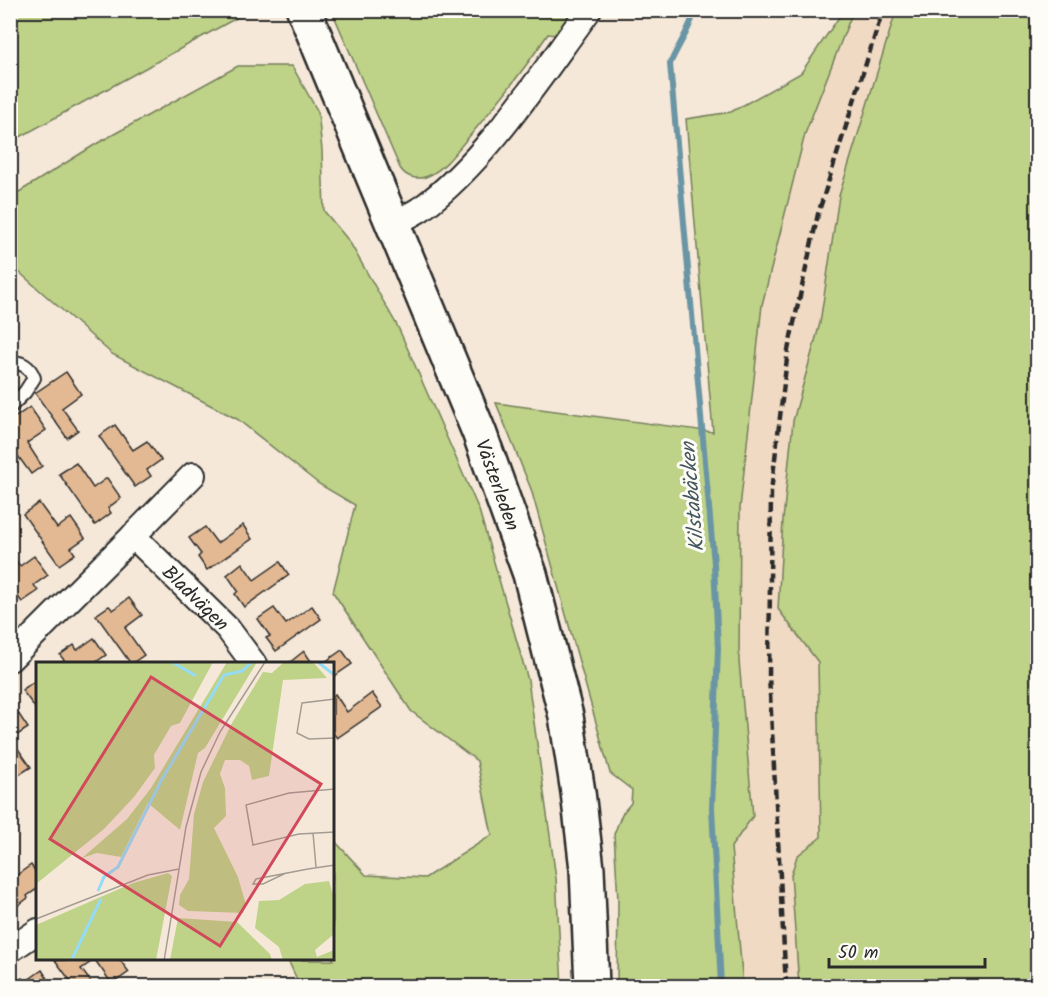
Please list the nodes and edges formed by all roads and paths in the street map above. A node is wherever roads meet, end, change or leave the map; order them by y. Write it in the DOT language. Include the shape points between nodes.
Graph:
graph roads {
  1 [pos="304,10"];
  2 [pos="589,10"];
  3 [pos="393,224"];
  4 [pos="10,363"];
  5 [pos="10,407"];
  6 [pos="193,475"];
  7 [pos="133,536"];
  8 [pos="10,659"];
  9 [pos="253,662"];
  10 [pos="36,932"];
  11 [pos="10,950"];
  12 [pos="592,987"];
  1 -- 3 [label="street, Västerleden"];
  2 -- 3 [label="street" via="466,168 420,209"];
  3 -- 12 [label="street, Västerleden" via="479,432 530,574 566,716 578,792"];
  4 -- 5 [label="lane" via="25,364 34,378"];
  6 -- 7 [label="street"];
  7 -- 8 [label="street"];
  7 -- 9 [label="street, Bladvägen" via="228,629"];
  10 -- 11 [label="street"];
}
